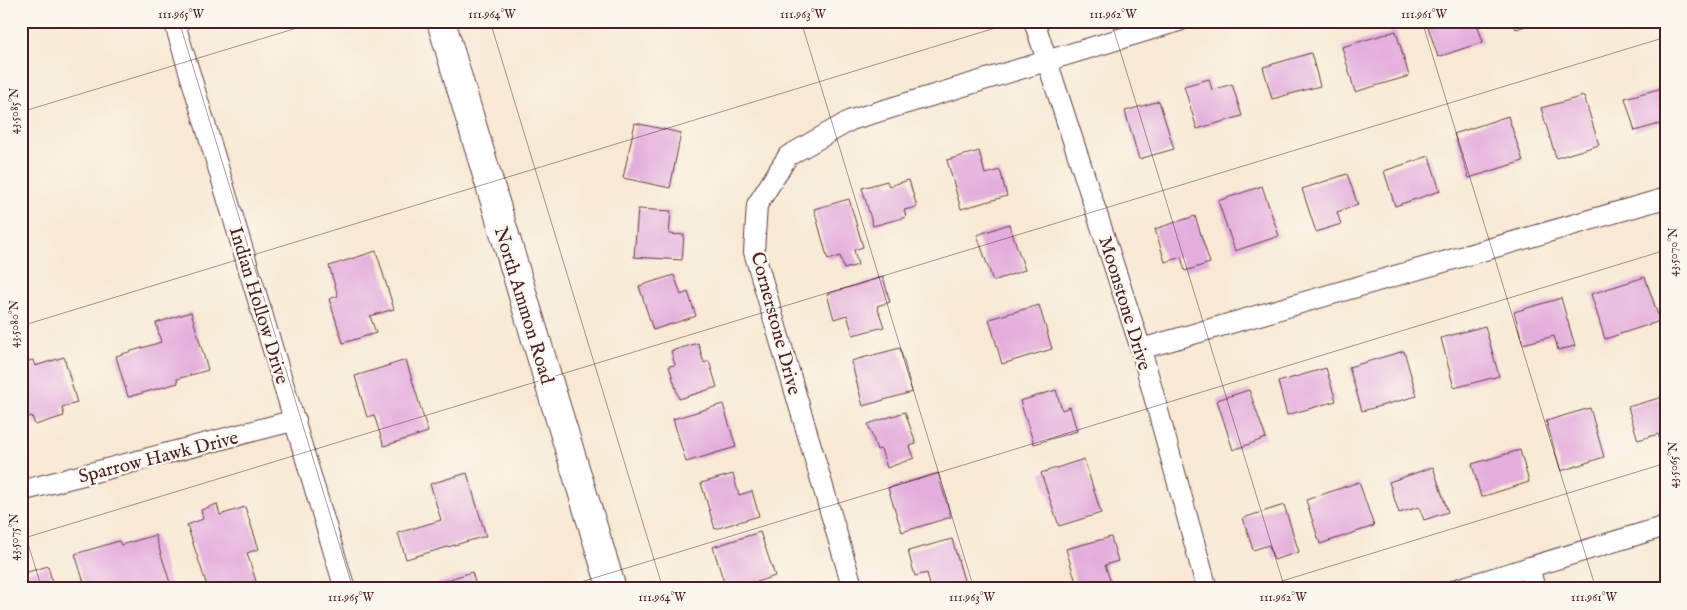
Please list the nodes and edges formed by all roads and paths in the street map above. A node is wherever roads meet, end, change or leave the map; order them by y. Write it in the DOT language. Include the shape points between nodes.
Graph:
graph roads {
  1 [pos="441,21"];
  2 [pos="1034,21"];
  3 [pos="1179,21"];
  4 [pos="175,22"];
  5 [pos="1048,60"];
  6 [pos="1666,198"];
  7 [pos="1141,349"];
  8 [pos="296,420"];
  9 [pos="21,491"];
  10 [pos="1666,526"];
  11 [pos="1528,567"];
  12 [pos="345,589"];
  13 [pos="612,589"];
  14 [pos="853,589"];
  15 [pos="1207,589"];
  16 [pos="1457,589"];
  17 [pos="1535,589"];
  1 -- 13 [label="main road, North Ammon Road"];
  2 -- 5 [label="street, Moonstone Drive"];
  3 -- 5 [label="street, Cornerstone Drive"];
  4 -- 8 [label="street, Indian Hollow Drive"];
  5 -- 7 [label="street, Moonstone Drive"];
  5 -- 14 [label="street, Cornerstone Drive" via="851,120 788,156 756,205 754,252"];
  6 -- 7 [label="street"];
  7 -- 15 [label="street, Moonstone Drive"];
  8 -- 9 [label="street, Sparrow Hawk Drive"];
  8 -- 12 [label="street, Indian Hollow Drive"];
  10 -- 11 [label="street"];
  11 -- 16 [label="street"];
  11 -- 17 [label="street"];
}
